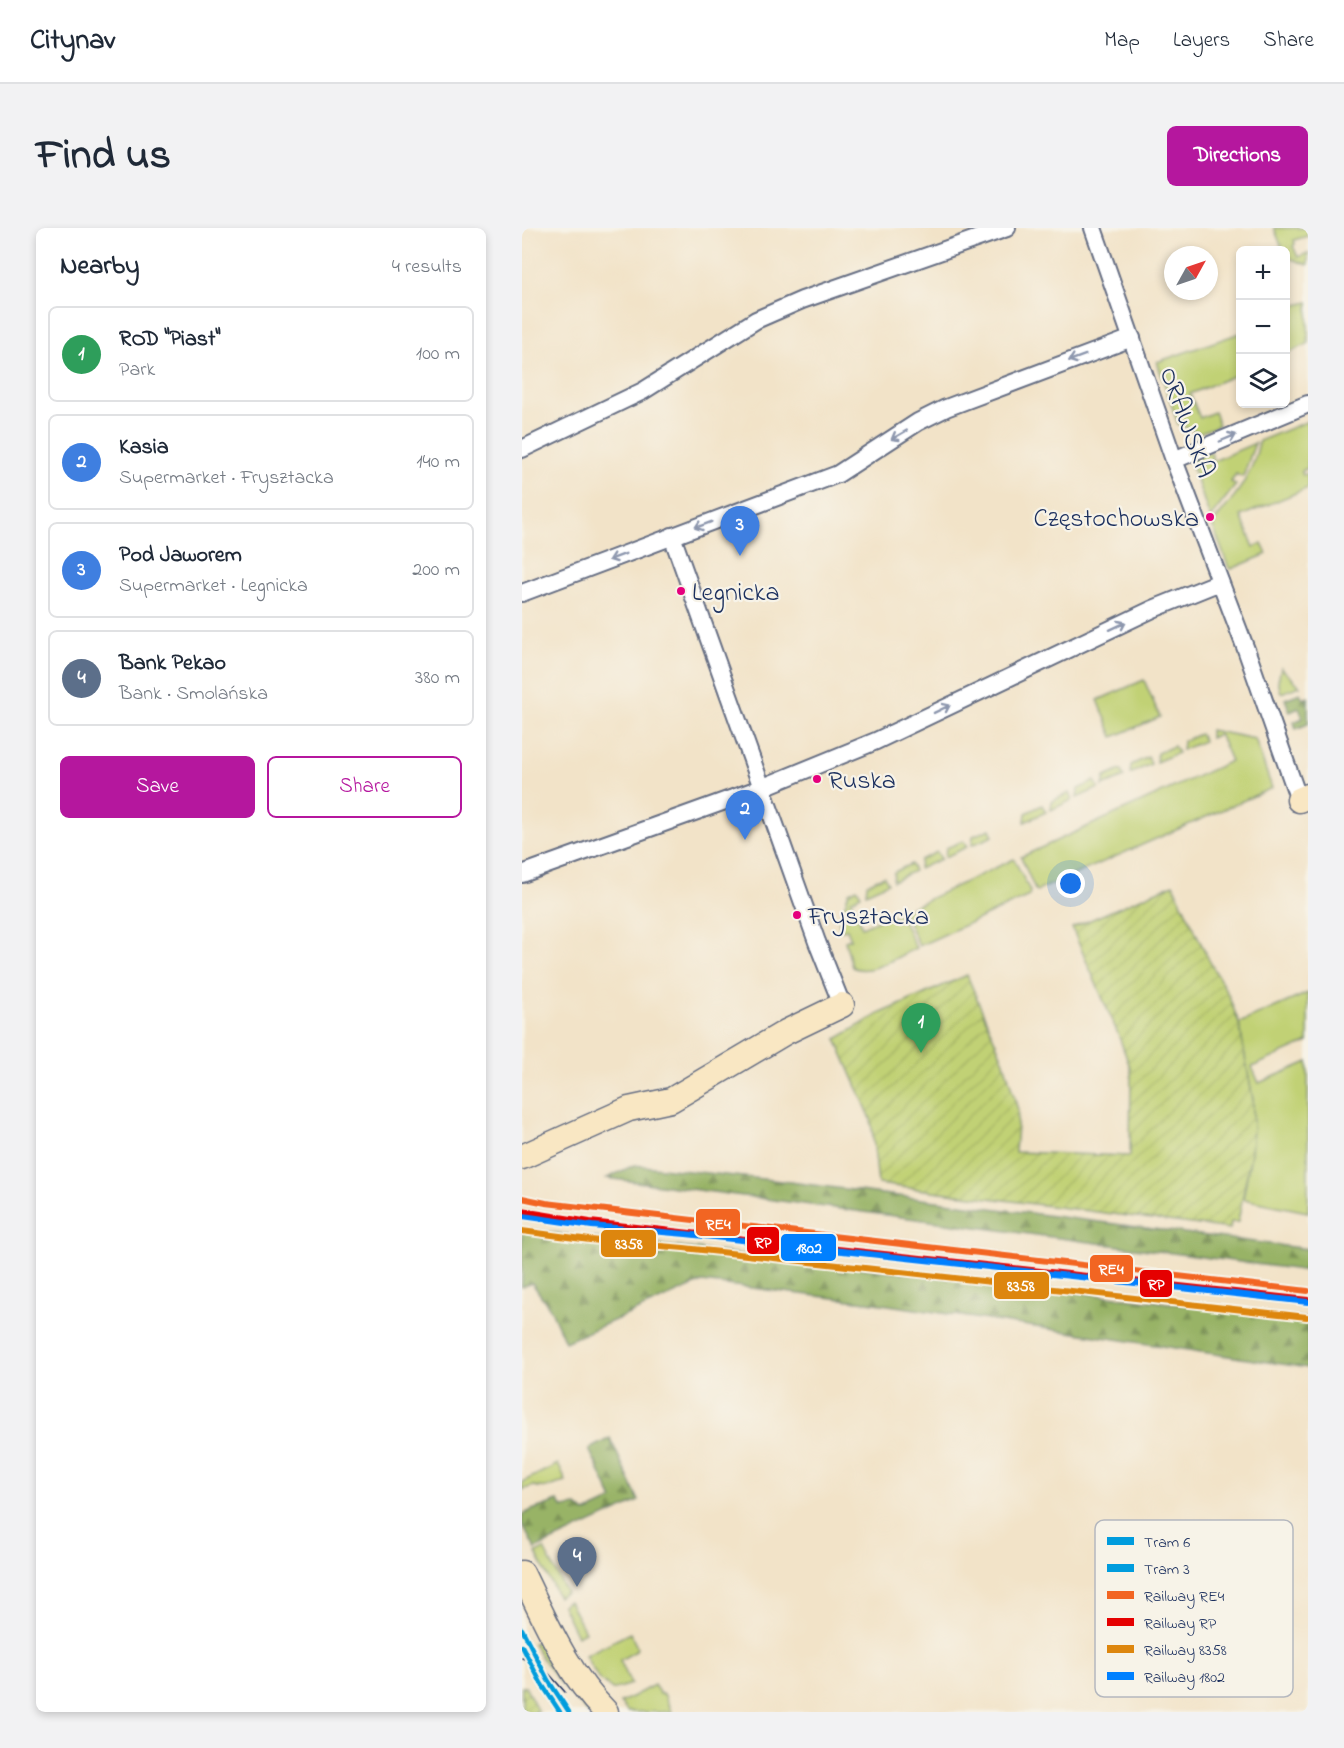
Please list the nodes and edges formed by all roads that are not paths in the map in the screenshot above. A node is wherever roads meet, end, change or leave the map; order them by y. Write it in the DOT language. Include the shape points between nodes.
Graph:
graph roads {
  1 [pos="1007,228"];
  2 [pos="1093,228"];
  3 [pos="1132,338"];
  4 [pos="1308,404"];
  5 [pos="522,449"];
  6 [pos="1174,460"];
  7 [pos="672,536"];
  8 [pos="1220,582"];
  9 [pos="522,593"];
  10 [pos="761,788"];
  11 [pos="1303,798"];
  12 [pos="522,874"];
  13 [pos="842,1005"];
  14 [pos="526,1155"];
  15 [pos="522,1573"];
  16 [pos="606,1712"];
  1 -- 5 [label="street" via="756,320 658,383"];
  2 -- 3 [label="street, ORAWSKA"];
  3 -- 6 [label="street, ORAWSKA"];
  3 -- 7 [label="street, one-way" via="955,404 918,422 838,474"];
  6 -- 4 [label="street, one-way"];
  6 -- 8 [label="street, ORAWSKA"];
  7 -- 9 [label="street, one-way"];
  7 -- 10 [label="street"];
  10 -- 8 [label="street, one-way" via="889,735 1153,609"];
  8 -- 11 [label="street, ORAWSKA"];
  10 -- 12 [label="street"];
  10 -- 13 [label="street"];
  13 -- 14 [label="street" via="786,1032 672,1100 629,1109"];
  15 -- 16 [label="street" via="565,1659"];
}
